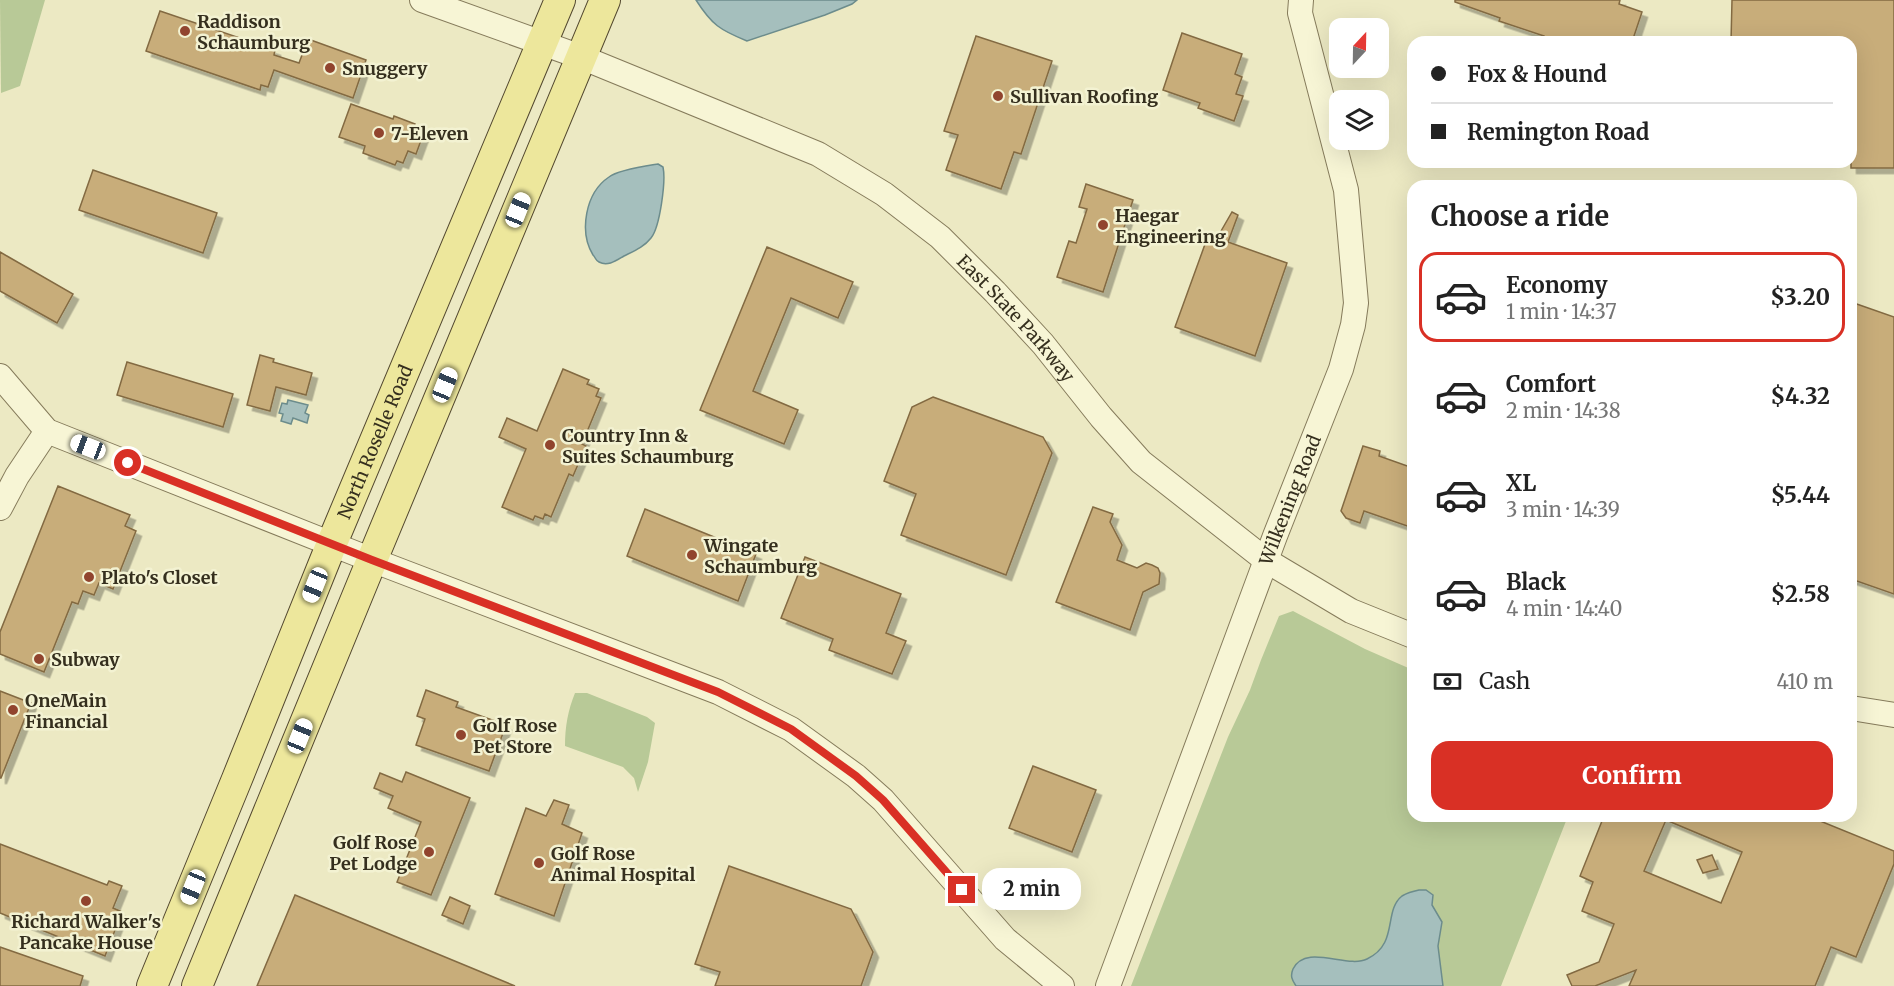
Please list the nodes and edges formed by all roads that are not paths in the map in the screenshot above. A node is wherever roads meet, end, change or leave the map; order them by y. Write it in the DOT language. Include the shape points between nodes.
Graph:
graph roads {
  1 [pos="422,0"];
  2 [pos="560,0"];
  3 [pos="606,0"];
  4 [pos="1301,0"];
  5 [pos="542,42"];
  6 [pos="581,57"];
  7 [pos="0,376"];
  8 [pos="47,430"];
  9 [pos="0,508"];
  10 [pos="332,543"];
  11 [pos="372,560"];
  12 [pos="1267,561"];
  13 [pos="1407,634"];
  14 [pos="1857,709"];
  15 [pos="1894,715"];
  16 [pos="152,986"];
  17 [pos="198,986"];
  18 [pos="1062,986"];
  19 [pos="1108,986"];
  1 -- 5 [label="street, East State Parkway"];
  2 -- 5 [label="main road, North Roselle Road"];
  3 -- 6 [label="main road"];
  4 -- 12 [label="street, Wilkening Road" via="1300,13 1346,190 1356,303 1341,369"];
  5 -- 6 [label="street, East State Parkway"];
  5 -- 10 [label="main road, North Roselle Road"];
  6 -- 11 [label="main road"];
  6 -- 12 [label="street, East State Parkway" via="818,154 884,194 940,237 995,292 1141,462"];
  7 -- 8 [label="street"];
  8 -- 9 [label="street"];
  8 -- 10 [label="street"];
  10 -- 11 [label="street"];
  10 -- 16 [label="main road, North Roselle Road"];
  11 -- 17 [label="main road"];
  11 -- 18 [label="street" via="718,692 791,729 883,800 1005,939"];
  12 -- 13 [label="street, East State Parkway" via="1351,611"];
  12 -- 19 [label="street, Wilkening Road"];
  14 -- 15 [label="street"];
}
